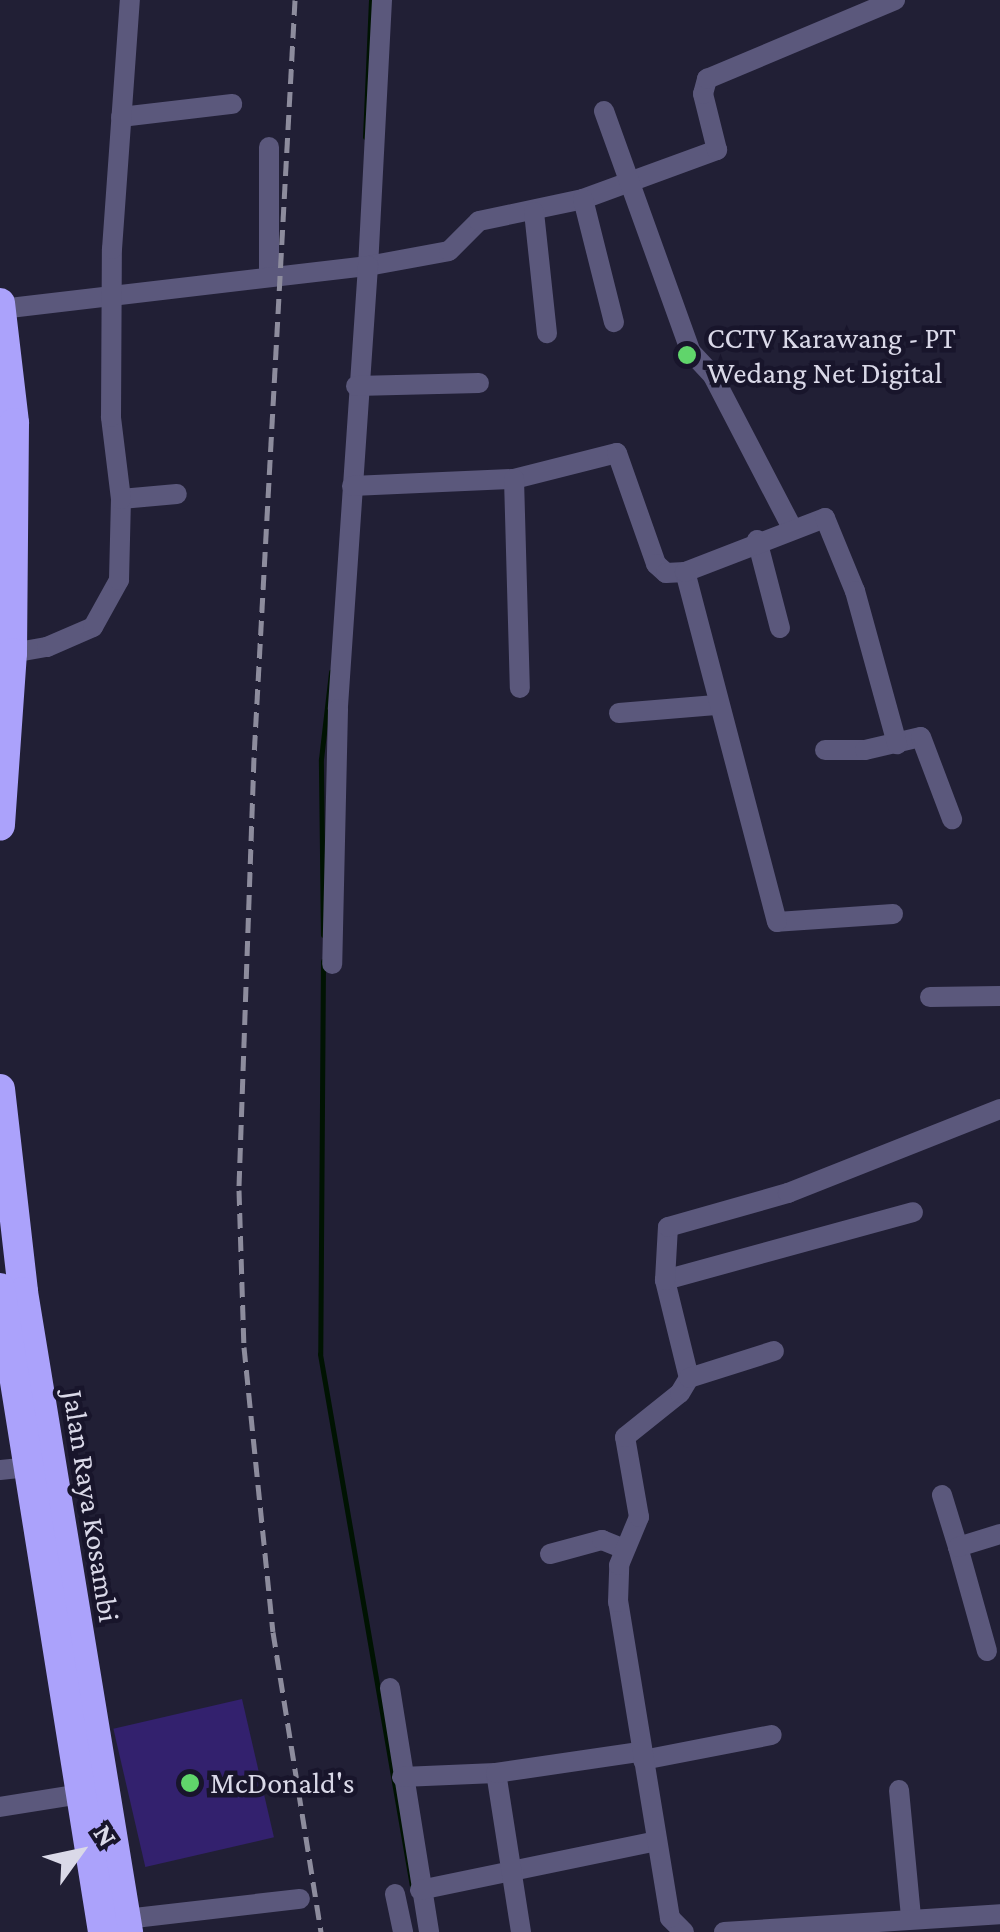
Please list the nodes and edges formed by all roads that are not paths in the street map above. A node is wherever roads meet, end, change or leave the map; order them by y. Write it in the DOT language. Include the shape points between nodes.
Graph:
graph roads {
  1 [pos="130,0"];
  2 [pos="382,0"];
  3 [pos="895,0"];
  4 [pos="855,9"];
  5 [pos="232,104"];
  6 [pos="604,111"];
  7 [pos="121,117"];
  8 [pos="269,147"];
  9 [pos="632,183"];
  10 [pos="583,199"];
  11 [pos="534,212"];
  12 [pos="364,266"];
  13 [pos="269,272"];
  14 [pos="112,292"];
  15 [pos="0,306"];
  16 [pos="614,322"];
  17 [pos="547,333"];
  18 [pos="478,383"];
  19 [pos="356,386"];
  20 [pos="514,479"];
  21 [pos="352,486"];
  22 [pos="177,494"];
  23 [pos="121,500"];
  24 [pos="792,526"];
  25 [pos="757,540"];
  26 [pos="685,572"];
  27 [pos="780,628"];
  28 [pos="12,653"];
  29 [pos="520,688"];
  30 [pos="716,705"];
  31 [pos="620,713"];
  32 [pos="897,744"];
  33 [pos="825,750"];
  34 [pos="952,819"];
  35 [pos="0,826"];
  36 [pos="894,914"];
  37 [pos="332,964"];
  38 [pos="1000,996"];
  39 [pos="930,998"];
  40 [pos="0,1089"];
  41 [pos="1000,1109"];
  42 [pos="913,1212"];
  43 [pos="665,1280"];
  44 [pos="0,1288"];
  45 [pos="774,1351"];
  46 [pos="689,1378"];
  47 [pos="14,1469"];
  48 [pos="942,1495"];
  49 [pos="1000,1534"];
  50 [pos="958,1547"];
  51 [pos="624,1549"];
  52 [pos="550,1554"];
  53 [pos="987,1652"];
  54 [pos="390,1688"];
  55 [pos="772,1735"];
  56 [pos="641,1756"];
  57 [pos="496,1773"];
  58 [pos="402,1777"];
  59 [pos="85,1781"];
  60 [pos="899,1790"];
  61 [pos="0,1807"];
  62 [pos="658,1842"];
  63 [pos="511,1870"];
  64 [pos="420,1890"];
  65 [pos="395,1894"];
  66 [pos="300,1899"];
  67 [pos="1000,1914"];
  68 [pos="911,1918"];
  69 [pos="119,1928"];
  70 [pos="825,1930"];
  71 [pos="403,1932"];
  72 [pos="429,1932"];
  73 [pos="521,1932"];
  74 [pos="684,1932"];
  75 [pos="724,1932"];
  1 -- 7 [label="street"];
  2 -- 12 [label="street"];
  3 -- 4 [label="street"];
  4 -- 9 [label="street" via="713,74 703,94 717,150"];
  5 -- 7 [label="street"];
  6 -- 9 [label="street"];
  7 -- 14 [label="street"];
  8 -- 13 [label="street"];
  9 -- 10 [label="street"];
  9 -- 24 [label="street" via="691,352 713,376"];
  10 -- 11 [label="street"];
  10 -- 16 [label="street"];
  11 -- 12 [label="street" via="479,221 449,251"];
  11 -- 17 [label="street"];
  12 -- 13 [label="street"];
  12 -- 19 [label="street"];
  13 -- 14 [label="street"];
  14 -- 15 [label="street"];
  14 -- 23 [label="street" via="110,417"];
  15 -- 28 [label="highway" via="14,422"];
  18 -- 19 [label="street"];
  19 -- 21 [label="street"];
  20 -- 21 [label="street"];
  20 -- 26 [label="street" via="617,453 656,564 666,572"];
  20 -- 29 [label="street"];
  21 -- 37 [label="street" via="332,828"];
  22 -- 23 [label="street"];
  23 -- 28 [label="street" via="119,580 104,614 77,636"];
  24 -- 25 [label="street"];
  24 -- 32 [label="street" via="820,516 830,522"];
  25 -- 26 [label="street"];
  25 -- 27 [label="street"];
  26 -- 30 [label="street"];
  28 -- 35 [label="highway"];
  30 -- 31 [label="street"];
  30 -- 36 [label="street" via="778,923"];
  32 -- 33 [label="street"];
  32 -- 34 [label="street" via="923,739"];
  38 -- 39 [label="street"];
  40 -- 59 [label="highway, Jalan Raya Kosambi"];
  41 -- 43 [label="street" via="788,1193 677,1221 665,1231"];
  42 -- 43 [label="street"];
  43 -- 46 [label="street"];
  44 -- 47 [label="highway, Jalan Raya Kosambi"];
  45 -- 46 [label="street"];
  46 -- 51 [label="street" via="680,1393 626,1432 640,1518"];
  47 -- 59 [label="highway, Jalan Raya Kosambi"];
  48 -- 50 [label="street"];
  49 -- 50 [label="street"];
  50 -- 53 [label="street"];
  51 -- 52 [label="street" via="602,1540"];
  51 -- 56 [label="street" via="618,1602"];
  54 -- 58 [label="street"];
  55 -- 56 [label="street"];
  56 -- 57 [label="street"];
  56 -- 62 [label="street"];
  57 -- 58 [label="street"];
  57 -- 63 [label="street"];
  58 -- 64 [label="street"];
  59 -- 61 [label="street"];
  59 -- 69 [label="highway, Jalan Raya Kosambi"];
  60 -- 68 [label="street"];
  62 -- 63 [label="street"];
  62 -- 74 [label="street" via="670,1918"];
  63 -- 64 [label="street"];
  63 -- 73 [label="street"];
  64 -- 72 [label="street"];
  65 -- 71 [label="street"];
  66 -- 69 [label="street"];
  67 -- 68 [label="street"];
  68 -- 70 [label="street"];
  70 -- 75 [label="street"];
}
